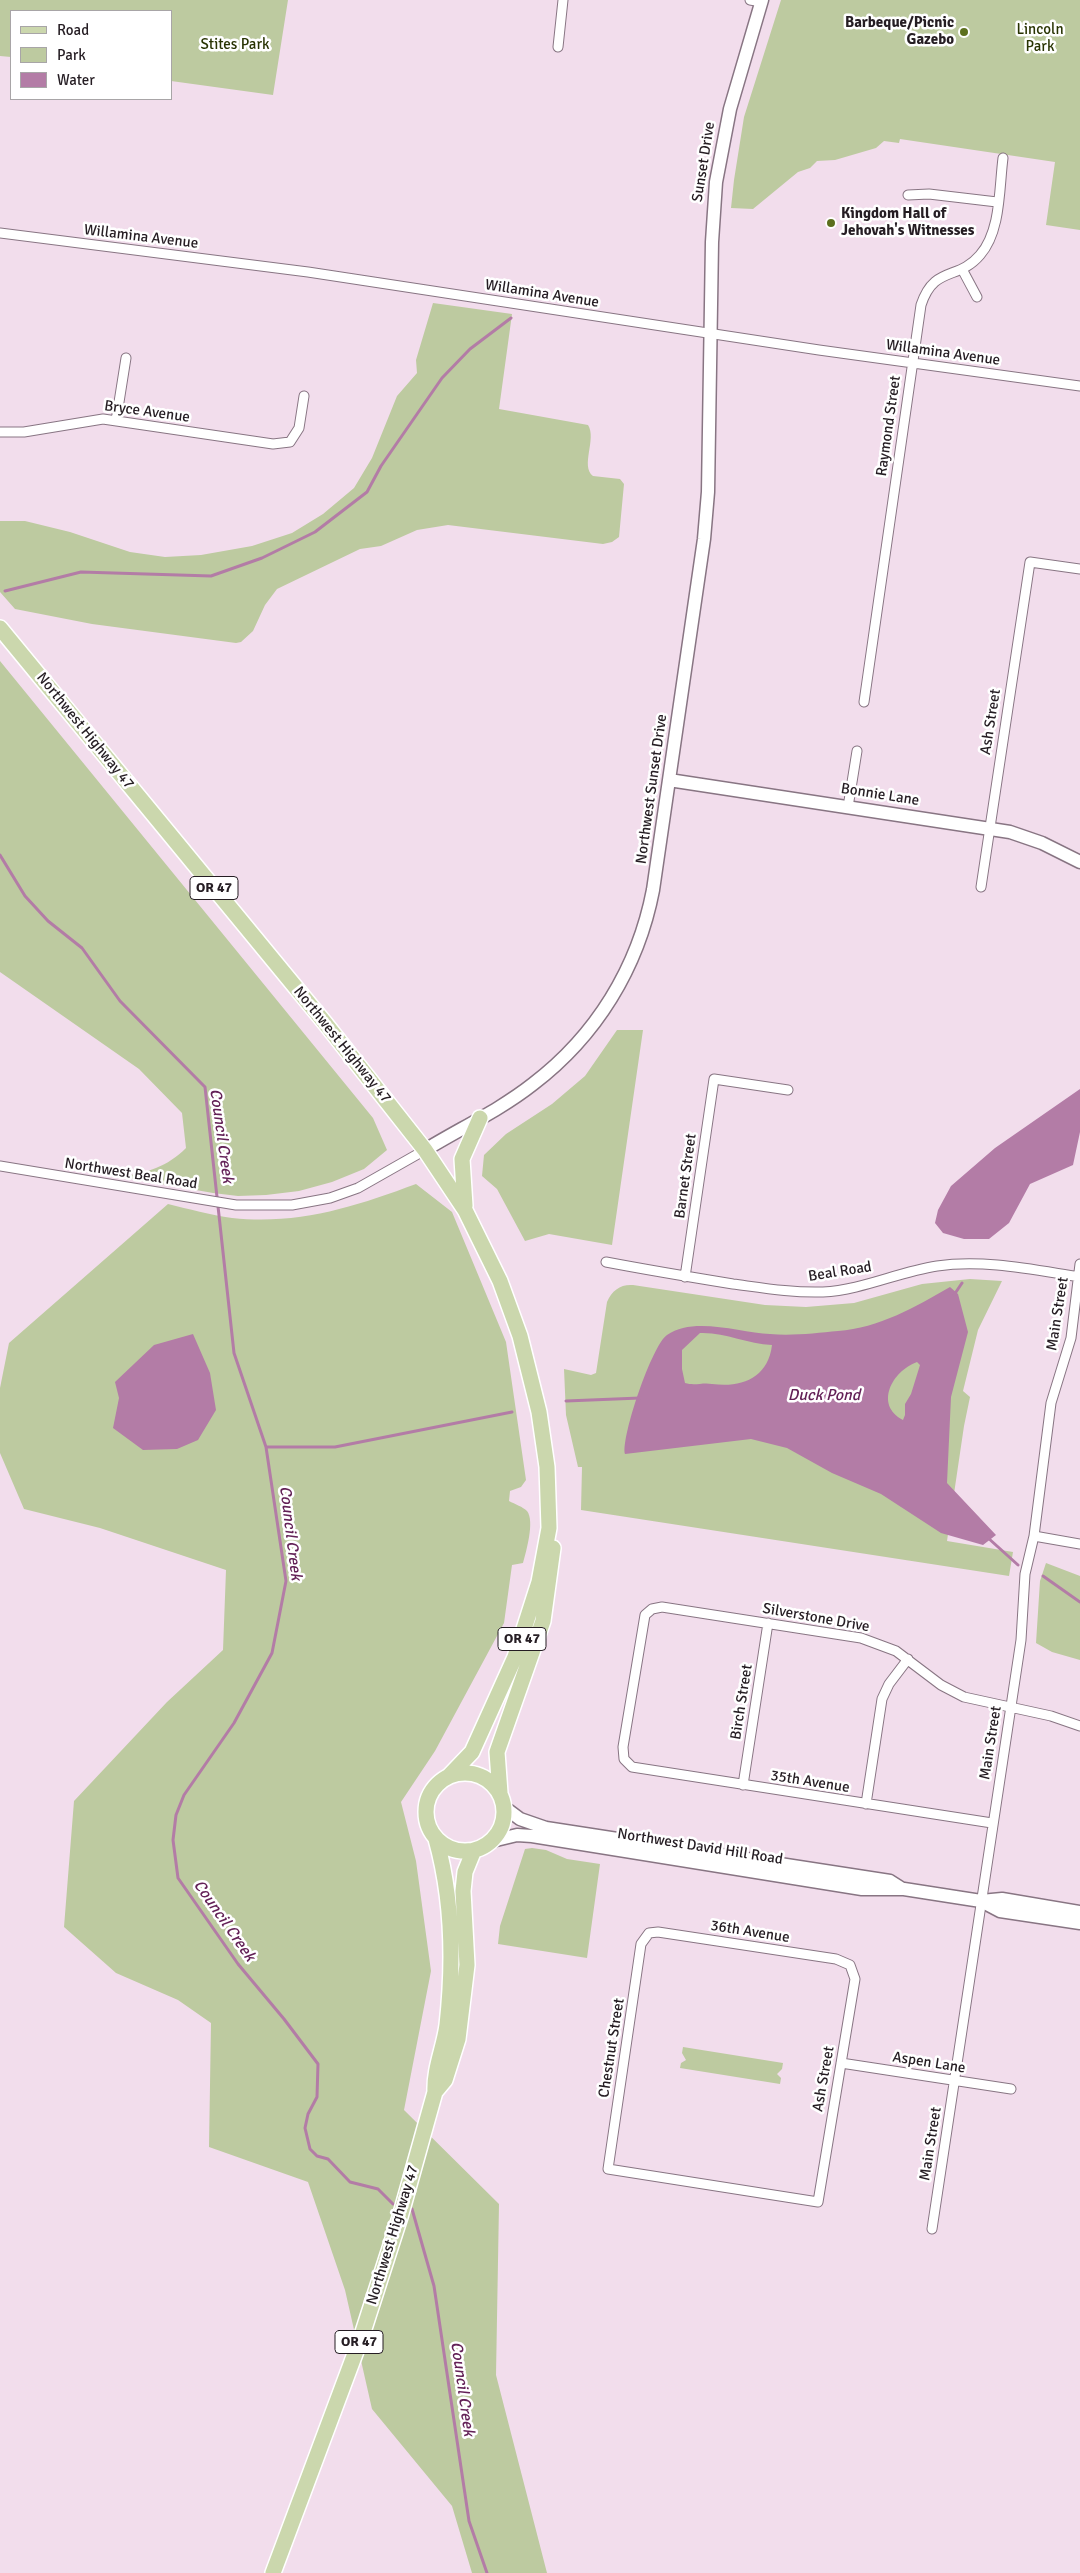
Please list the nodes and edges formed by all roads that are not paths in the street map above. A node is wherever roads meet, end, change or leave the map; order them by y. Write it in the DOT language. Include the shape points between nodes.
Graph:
graph roads {
  1 [pos="562,0"];
  2 [pos="758,1"];
  3 [pos="558,47"];
  4 [pos="1003,158"];
  5 [pos="908,195"];
  6 [pos="997,202"];
  7 [pos="0,233"];
  8 [pos="962,269"];
  9 [pos="977,297"];
  10 [pos="710,334"];
  11 [pos="126,358"];
  12 [pos="912,362"];
  13 [pos="1080,386"];
  14 [pos="304,396"];
  15 [pos="116,421"];
  16 [pos="0,432"];
  17 [pos="1080,569"];
  18 [pos="0,628"];
  19 [pos="864,702"];
  20 [pos="857,751"];
  21 [pos="669,780"];
  22 [pos="848,807"];
  23 [pos="988,828"];
  24 [pos="1080,862"];
  25 [pos="981,887"];
  26 [pos="788,1090"];
  27 [pos="480,1118"];
  28 [pos="425,1150"];
  29 [pos="0,1166"];
  30 [pos="465,1210"];
  31 [pos="606,1262"];
  32 [pos="1080,1264"];
  33 [pos="686,1277"];
  34 [pos="1079,1277"];
  35 [pos="549,1528"];
  36 [pos="1034,1536"];
  37 [pos="1080,1544"];
  38 [pos="768,1623"];
  39 [pos="908,1659"];
  40 [pos="1010,1708"];
  41 [pos="1080,1726"];
  42 [pos="626,1762"];
  43 [pos="449,1776"];
  44 [pos="743,1785"];
  45 [pos="502,1800"];
  46 [pos="866,1804"];
  47 [pos="992,1823"];
  48 [pos="436,1839"];
  49 [pos="492,1841"];
  50 [pos="474,1850"];
  51 [pos="904,1889"];
  52 [pos="981,1901"];
  53 [pos="1080,1912"];
  54 [pos="1080,1923"];
  55 [pos="648,1933"];
  56 [pos="848,1963"];
  57 [pos="841,2063"];
  58 [pos="954,2081"];
  59 [pos="1012,2089"];
  60 [pos="435,2092"];
  61 [pos="818,2202"];
  62 [pos="932,2229"];
  63 [pos="273,2573"];
  1 -- 3 [label="street"];
  2 -- 10 [label="street, Sunset Drive" via="718,164"];
  4 -- 6 [label="street, Raymond Street"];
  5 -- 6 [label="street" via="929,194"];
  6 -- 8 [label="street, Raymond Street" via="995,224 986,247"];
  7 -- 10 [label="street, Willamina Avenue" via="308,272"];
  8 -- 9 [label="street"];
  8 -- 12 [label="street, Raymond Street" via="942,275 925,291"];
  10 -- 12 [label="street, Willamina Avenue"];
  10 -- 21 [label="street, Northwest Sunset Drive" via="708,492 704,539"];
  11 -- 15 [label="street"];
  12 -- 13 [label="street, Willamina Avenue"];
  12 -- 19 [label="street, Raymond Street"];
  14 -- 15 [label="street, Bryce Avenue" via="299,428 290,442 273,444"];
  15 -- 16 [label="street, Bryce Avenue" via="94,419 24,432"];
  17 -- 23 [label="street, Ash Street" via="1030,562"];
  18 -- 28 [label="main road, Northwest Highway 47 / OR 47" via="325,1023"];
  20 -- 22 [label="street"];
  21 -- 22 [label="street, Bonnie Lane"];
  21 -- 27 [label="street, Northwest Sunset Drive" via="651,904 637,949 618,987 583,1038 551,1069"];
  22 -- 23 [label="street, Bonnie Lane"];
  23 -- 24 [label="street, Bonnie Lane" via="1026,836"];
  23 -- 25 [label="street, Ash Street"];
  26 -- 33 [label="street, Barnet Street" via="714,1079"];
  27 -- 28 [label="street, Northwest Sunset Drive"];
  27 -- 30 [label="main road" via="462,1158"];
  28 -- 29 [label="street, Northwest Beal Road" via="372,1182 330,1198 292,1205 236,1205"];
  28 -- 30 [label="main road, Northwest Highway 47 / OR 47"];
  30 -- 35 [label="main road, Northwest Highway 47 / OR 47" via="500,1281 527,1360 544,1437 550,1500"];
  31 -- 33 [label="street, Beal Road"];
  32 -- 34 [label="street, Main Street"];
  33 -- 34 [label="street, Beal Road" via="791,1292 825,1292 861,1286 910,1270 940,1265 989,1264"];
  34 -- 36 [label="street, Main Street" via="1071,1338 1051,1404"];
  35 -- 43 [label="main road, Northwest Highway 47 / OR 47" via="539,1582 515,1657 472,1752"];
  35 -- 45 [label="main road, Northwest Highway 47" via="554,1538 552,1572 543,1621 497,1752"];
  36 -- 37 [label="street"];
  36 -- 40 [label="street, Main Street" via="1025,1574"];
  38 -- 39 [label="street, Silverstone Drive" via="861,1638 887,1646"];
  38 -- 42 [label="street, Silverstone Drive" via="662,1607 649,1610 642,1621 633,1680 623,1747"];
  38 -- 44 [label="street, Birch Street"];
  39 -- 40 [label="street, Silverstone Drive" via="946,1689 973,1700"];
  39 -- 46 [label="street" via="882,1699"];
  40 -- 41 [label="street, Silverstone Drive"];
  40 -- 47 [label="street, Main Street"];
  42 -- 44 [label="street, 35th Avenue" via="637,1769"];
  43 -- 45 [label="main road" via="472,1773 493,1784"];
  43 -- 48 [label="main road" via="431,1792 426,1804 429,1829"];
  44 -- 46 [label="street, 35th Avenue"];
  45 -- 49 [label="main road" via="504,1820"];
  45 -- 51 [label="street, Northwest David Hill Road" via="520,1819 546,1828 890,1882"];
  46 -- 47 [label="street, 35th Avenue"];
  47 -- 52 [label="street, Main Street"];
  48 -- 50 [label="main road" via="454,1850"];
  48 -- 60 [label="main road, Northwest Highway 47" via="445,1874 452,1960 446,2029 434,2077"];
  49 -- 50 [label="main road"];
  49 -- 51 [label="street, Northwest David Hill Road" via="532,1836 862,1889"];
  50 -- 60 [label="main road, Northwest Highway 47 / OR 47" via="465,1872 463,1891 467,1965 458,2039 445,2080"];
  51 -- 52 [label="street, Northwest David Hill Road"];
  52 -- 53 [label="street, Northwest David Hill Road" via="1002,1899"];
  52 -- 54 [label="street, Northwest David Hill Road" via="1000,1910"];
  52 -- 58 [label="street, Main Street"];
  55 -- 56 [label="street, 36th Avenue"];
  55 -- 61 [label="street, Chestnut Street" via="641,1944 608,2169"];
  56 -- 57 [label="street, Ash Street" via="855,1978"];
  57 -- 58 [label="street, Aspen Lane"];
  57 -- 61 [label="street, Ash Street"];
  58 -- 59 [label="street, Aspen Lane"];
  58 -- 62 [label="street, Main Street"];
  60 -- 63 [label="main road, Northwest Highway 47 / OR 47" via="400,2218 362,2335"];
}
